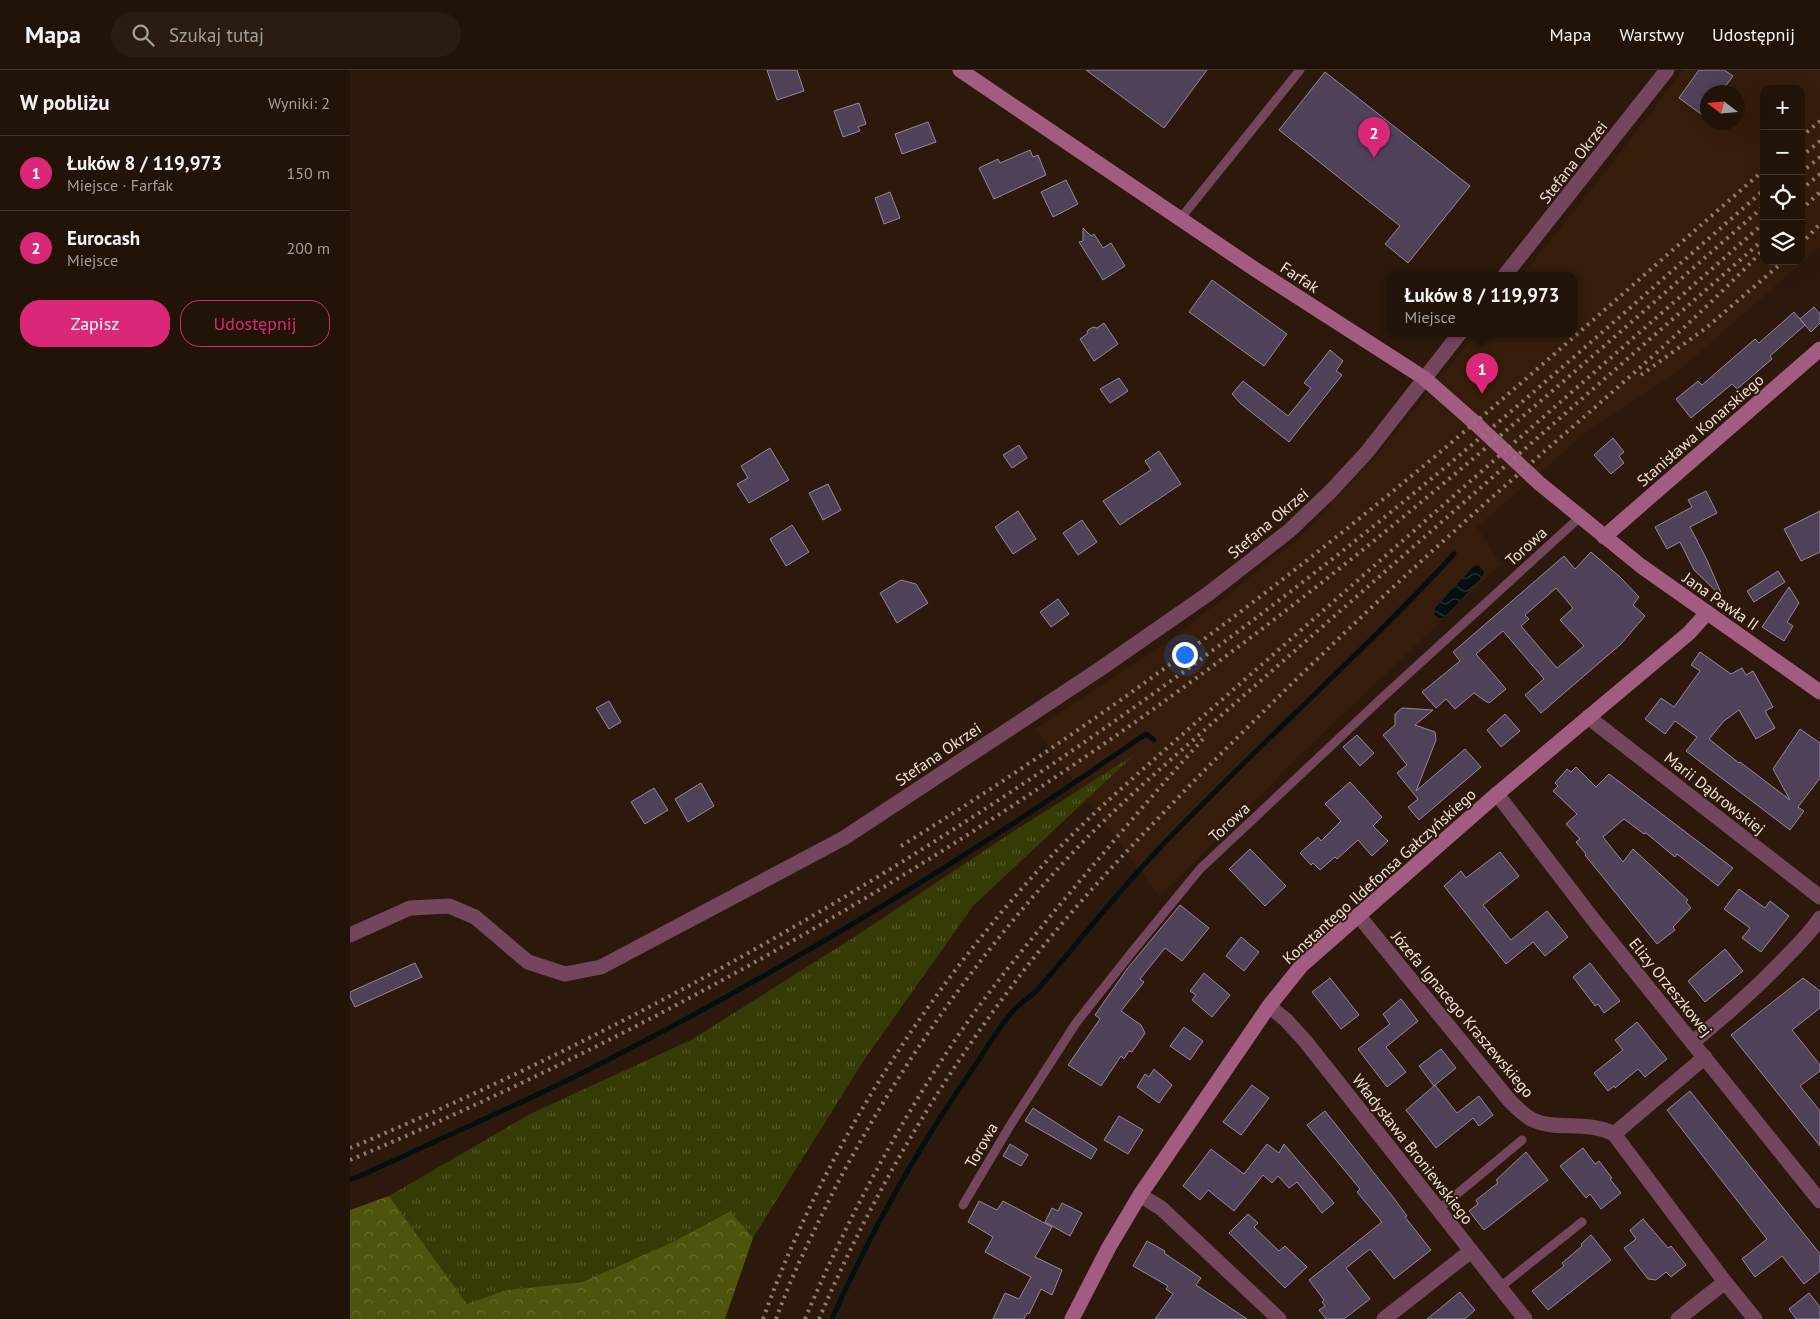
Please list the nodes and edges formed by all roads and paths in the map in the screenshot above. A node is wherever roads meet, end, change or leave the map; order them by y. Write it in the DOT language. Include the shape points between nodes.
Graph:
graph roads {
  1 [pos="960,70"];
  2 [pos="1300,70"];
  3 [pos="1667,70"];
  4 [pos="1180,219"];
  5 [pos="1507,272"];
  6 [pos="1457,337"];
  7 [pos="1820,350"];
  8 [pos="1424,378"];
  9 [pos="1580,516"];
  10 [pos="1604,537"];
  11 [pos="1707,613"];
  12 [pos="1820,692"];
  13 [pos="1588,717"];
  14 [pos="1497,794"];
  15 [pos="1820,897"];
  16 [pos="1358,915"];
  17 [pos="1820,918"];
  18 [pos="350,935"];
  19 [pos="1268,1006"];
  20 [pos="1694,1042"];
  21 [pos="1705,1057"];
  22 [pos="1614,1134"];
  23 [pos="1522,1140"];
  24 [pos="1140,1195"];
  25 [pos="1820,1201"];
  26 [pos="963,1205"];
  27 [pos="1438,1210"];
  28 [pos="1582,1222"];
  29 [pos="1471,1250"];
  30 [pos="1725,1282"];
  31 [pos="1500,1288"];
  32 [pos="1072,1319"];
  33 [pos="1279,1319"];
  34 [pos="1384,1319"];
  35 [pos="1526,1319"];
  36 [pos="1678,1319"];
  37 [pos="1755,1319"];
  1 -- 4 [label="street, Farfak"];
  2 -- 4 [label="lane"];
  3 -- 5 [label="street, Stefana Okrzei"];
  4 -- 8 [label="street, Farfak"];
  6 -- 8 [label="street, Stefana Okrzei"];
  7 -- 10 [label="street, Stanisława Konarskiego"];
  8 -- 9 [label="street, Farfak"];
  8 -- 18 [label="street, Stefana Okrzei" via="1367,452 1331,491 1289,531 1208,594 844,838 649,943 601,967 566,974 528,962 475,917 449,906 410,908"];
  9 -- 10 [label="street, Farfak"];
  9 -- 26 [label="lane, Torowa" via="1200,869 1076,1023"];
  10 -- 11 [label="street, Jana Pawła II"];
  11 -- 12 [label="street, Jana Pawła II"];
  11 -- 13 [label="street, Konstantego Ildefonsa Gałczyńskiego" via="1689,633"];
  13 -- 14 [label="street, Konstantego Ildefonsa Gałczyńskiego"];
  13 -- 15 [label="street, Marii Dąbrowskiej"];
  14 -- 16 [label="street, Konstantego Ildefonsa Gałczyńskiego"];
  14 -- 20 [label="street, Elizy Orzeszkowej" via="1596,923"];
  16 -- 19 [label="street, Konstantego Ildefonsa Gałczyńskiego" via="1302,965"];
  16 -- 22 [label="street, Józefa Ignacego Kraszewskiego" via="1509,1100 1530,1119 1596,1127"];
  17 -- 20 [label="street" via="1778,966"];
  19 -- 24 [label="street, Konstantego Ildefonsa Gałczyńskiego"];
  19 -- 27 [label="street, Władysława Broniewskiego" via="1306,1042"];
  20 -- 21 [label="street, Elizy Orzeszkowej"];
  21 -- 22 [label="street"];
  21 -- 25 [label="street, Elizy Orzeszkowej"];
  22 -- 30 [label="street"];
  23 -- 27 [label="lane"];
  24 -- 32 [label="street, Konstantego Ildefonsa Gałczyńskiego"];
  24 -- 33 [label="street" via="1160,1208"];
  27 -- 29 [label="street, Władysława Broniewskiego"];
  28 -- 31 [label="lane"];
  29 -- 31 [label="street, Władysława Broniewskiego"];
  29 -- 34 [label="street"];
  30 -- 36 [label="street"];
  30 -- 37 [label="street"];
  31 -- 35 [label="street, Władysława Broniewskiego"];
}
